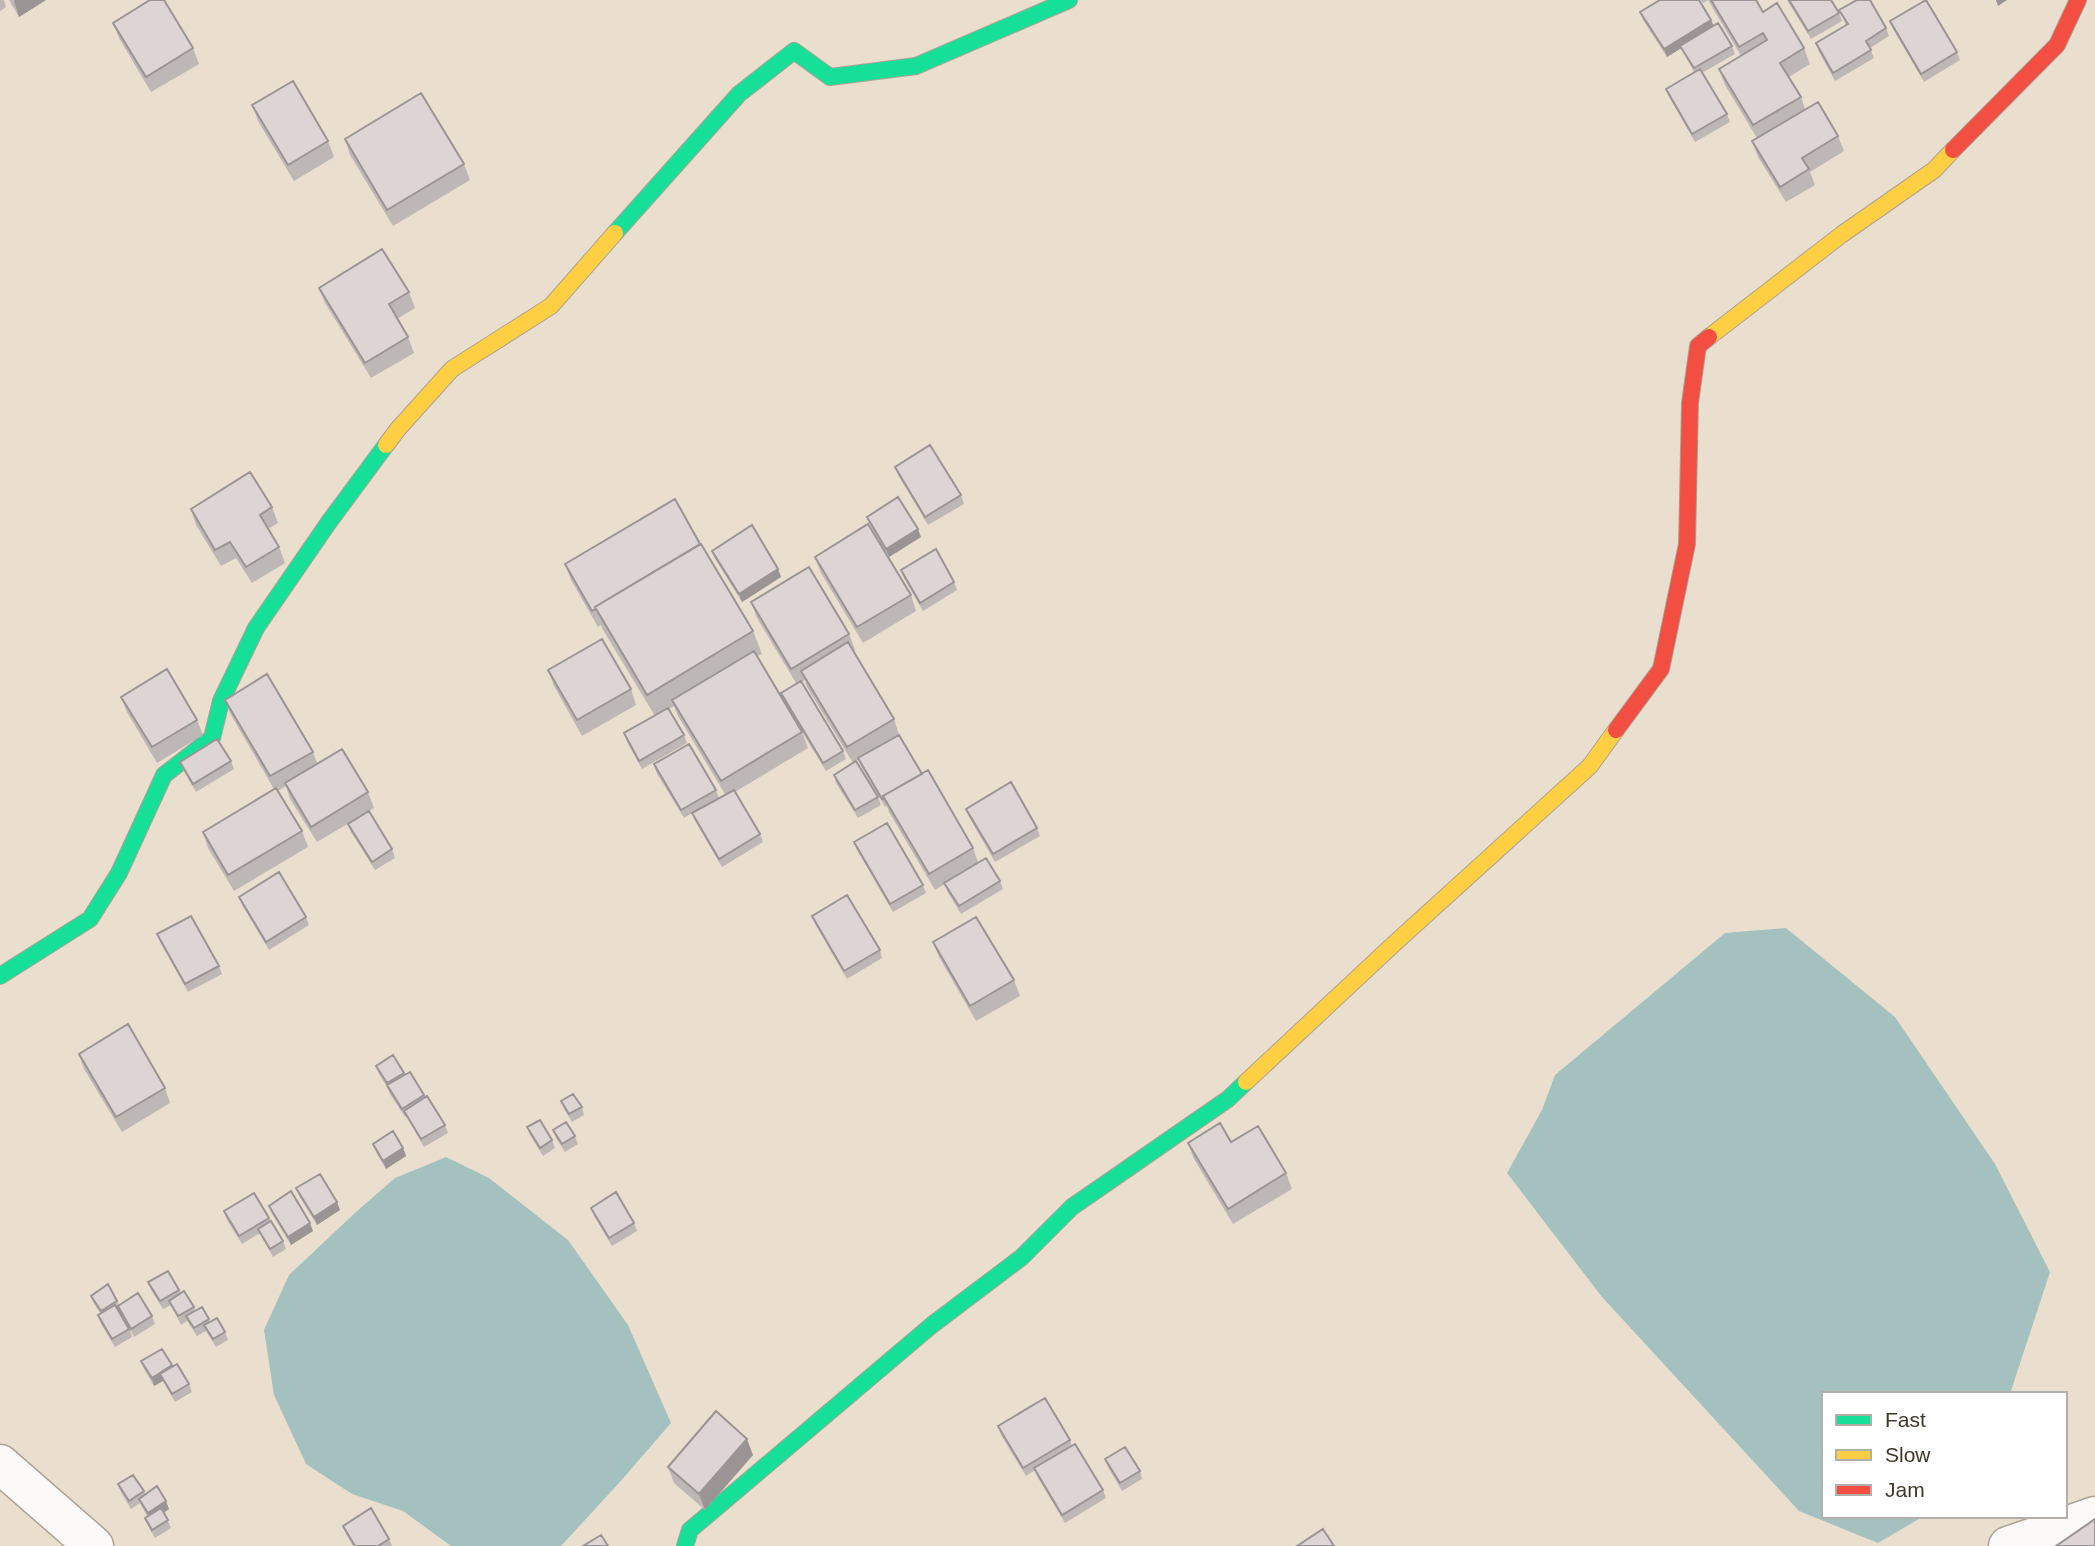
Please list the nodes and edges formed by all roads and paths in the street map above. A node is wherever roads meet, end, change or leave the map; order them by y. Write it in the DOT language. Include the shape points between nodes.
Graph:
graph roads {
  1 [pos="1069,0"];
  2 [pos="2078,0"];
  3 [pos="0,976"];
  4 [pos="0,1464"];
  5 [pos="2095,1516"];
  6 [pos="94,1546"];
  7 [pos="685,1546"];
  8 [pos="2008,1546"];
  1 -- 3 [label="street" via="916,66 830,77 794,51 739,94 551,306 452,369 398,429 256,628 221,701 212,738 164,775 119,873 90,919"];
  2 -- 7 [label="street" via="2057,45 1934,170 1698,346 1690,403 1687,544 1661,669 1590,766 1228,1099 1072,1208 1022,1257 932,1325 690,1530"];
  4 -- 6 [label="street"];
  5 -- 8 [label="street"];
}
